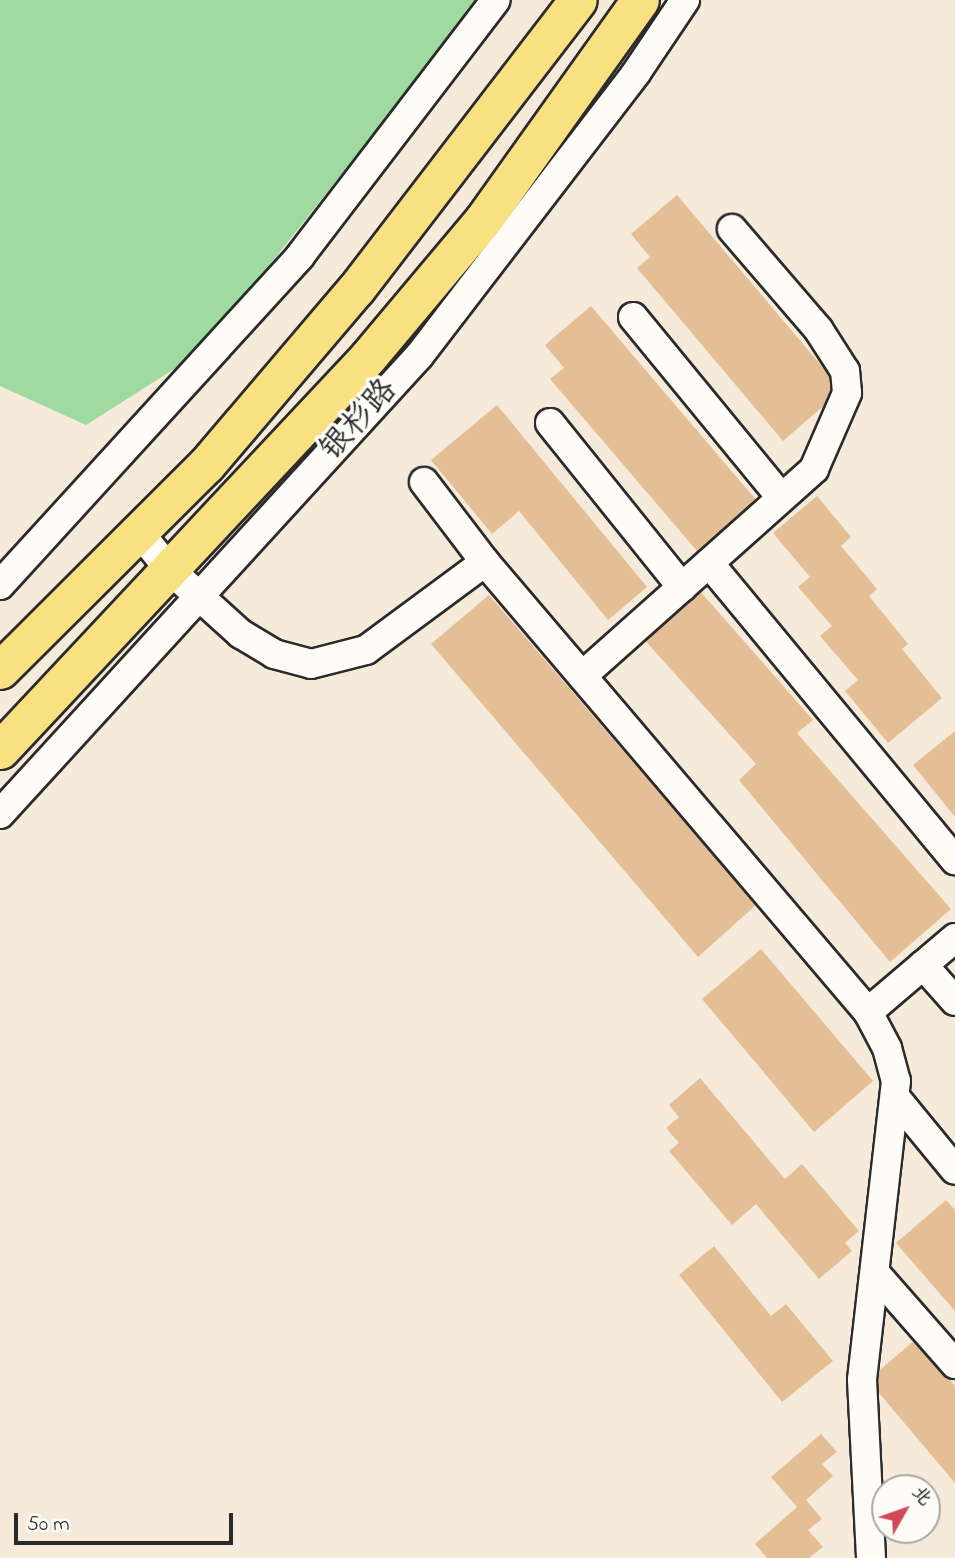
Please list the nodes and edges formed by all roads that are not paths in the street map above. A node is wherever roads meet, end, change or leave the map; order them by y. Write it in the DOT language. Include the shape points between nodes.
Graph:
graph roads {
  1 [pos="496,0"];
  2 [pos="578,0"];
  3 [pos="640,0"];
  4 [pos="685,0"];
  5 [pos="732,229"];
  6 [pos="633,317"];
  7 [pos="550,423"];
  8 [pos="425,482"];
  9 [pos="782,498"];
  10 [pos="139,532"];
  11 [pos="485,562"];
  12 [pos="709,563"];
  13 [pos="169,569"];
  14 [pos="0,585"];
  15 [pos="682,587"];
  16 [pos="200,598"];
  17 [pos="0,670"];
  18 [pos="582,677"];
  19 [pos="0,750"];
  20 [pos="0,814"];
  21 [pos="955,860"];
  22 [pos="955,937"];
  23 [pos="923,965"];
  24 [pos="955,1001"];
  25 [pos="868,1012"];
  26 [pos="895,1097"];
  27 [pos="955,1170"];
  28 [pos="876,1274"];
  29 [pos="955,1364"];
  30 [pos="871,1558"];
  1 -- 14 [label="street" via="300,256"];
  2 -- 10 [label="main road" via="356,289 206,465"];
  3 -- 13 [label="main road, 银杉路" via="483,220 368,357"];
  4 -- 16 [label="street, 银杉路" via="636,72 419,356"];
  5 -- 9 [label="street" via="818,329 845,371 847,393 827,446 814,469"];
  6 -- 9 [label="street"];
  7 -- 15 [label="street"];
  8 -- 11 [label="street"];
  9 -- 12 [label="street"];
  10 -- 13 [label="street"];
  10 -- 17 [label="main road"];
  11 -- 16 [label="street" via="366,650 335,661 311,664 274,654 241,634"];
  11 -- 18 [label="street"];
  12 -- 15 [label="street"];
  12 -- 21 [label="street"];
  13 -- 16 [label="street"];
  13 -- 19 [label="main road, 银杉路"];
  15 -- 18 [label="street"];
  16 -- 20 [label="street, 银杉路"];
  18 -- 25 [label="street"];
  22 -- 23 [label="street"];
  23 -- 24 [label="street"];
  23 -- 25 [label="street"];
  25 -- 26 [label="street" via="887,1048 896,1081"];
  26 -- 27 [label="street"];
  26 -- 28 [label="street"];
  28 -- 29 [label="street"];
  28 -- 30 [label="street" via="863,1380"];
}
